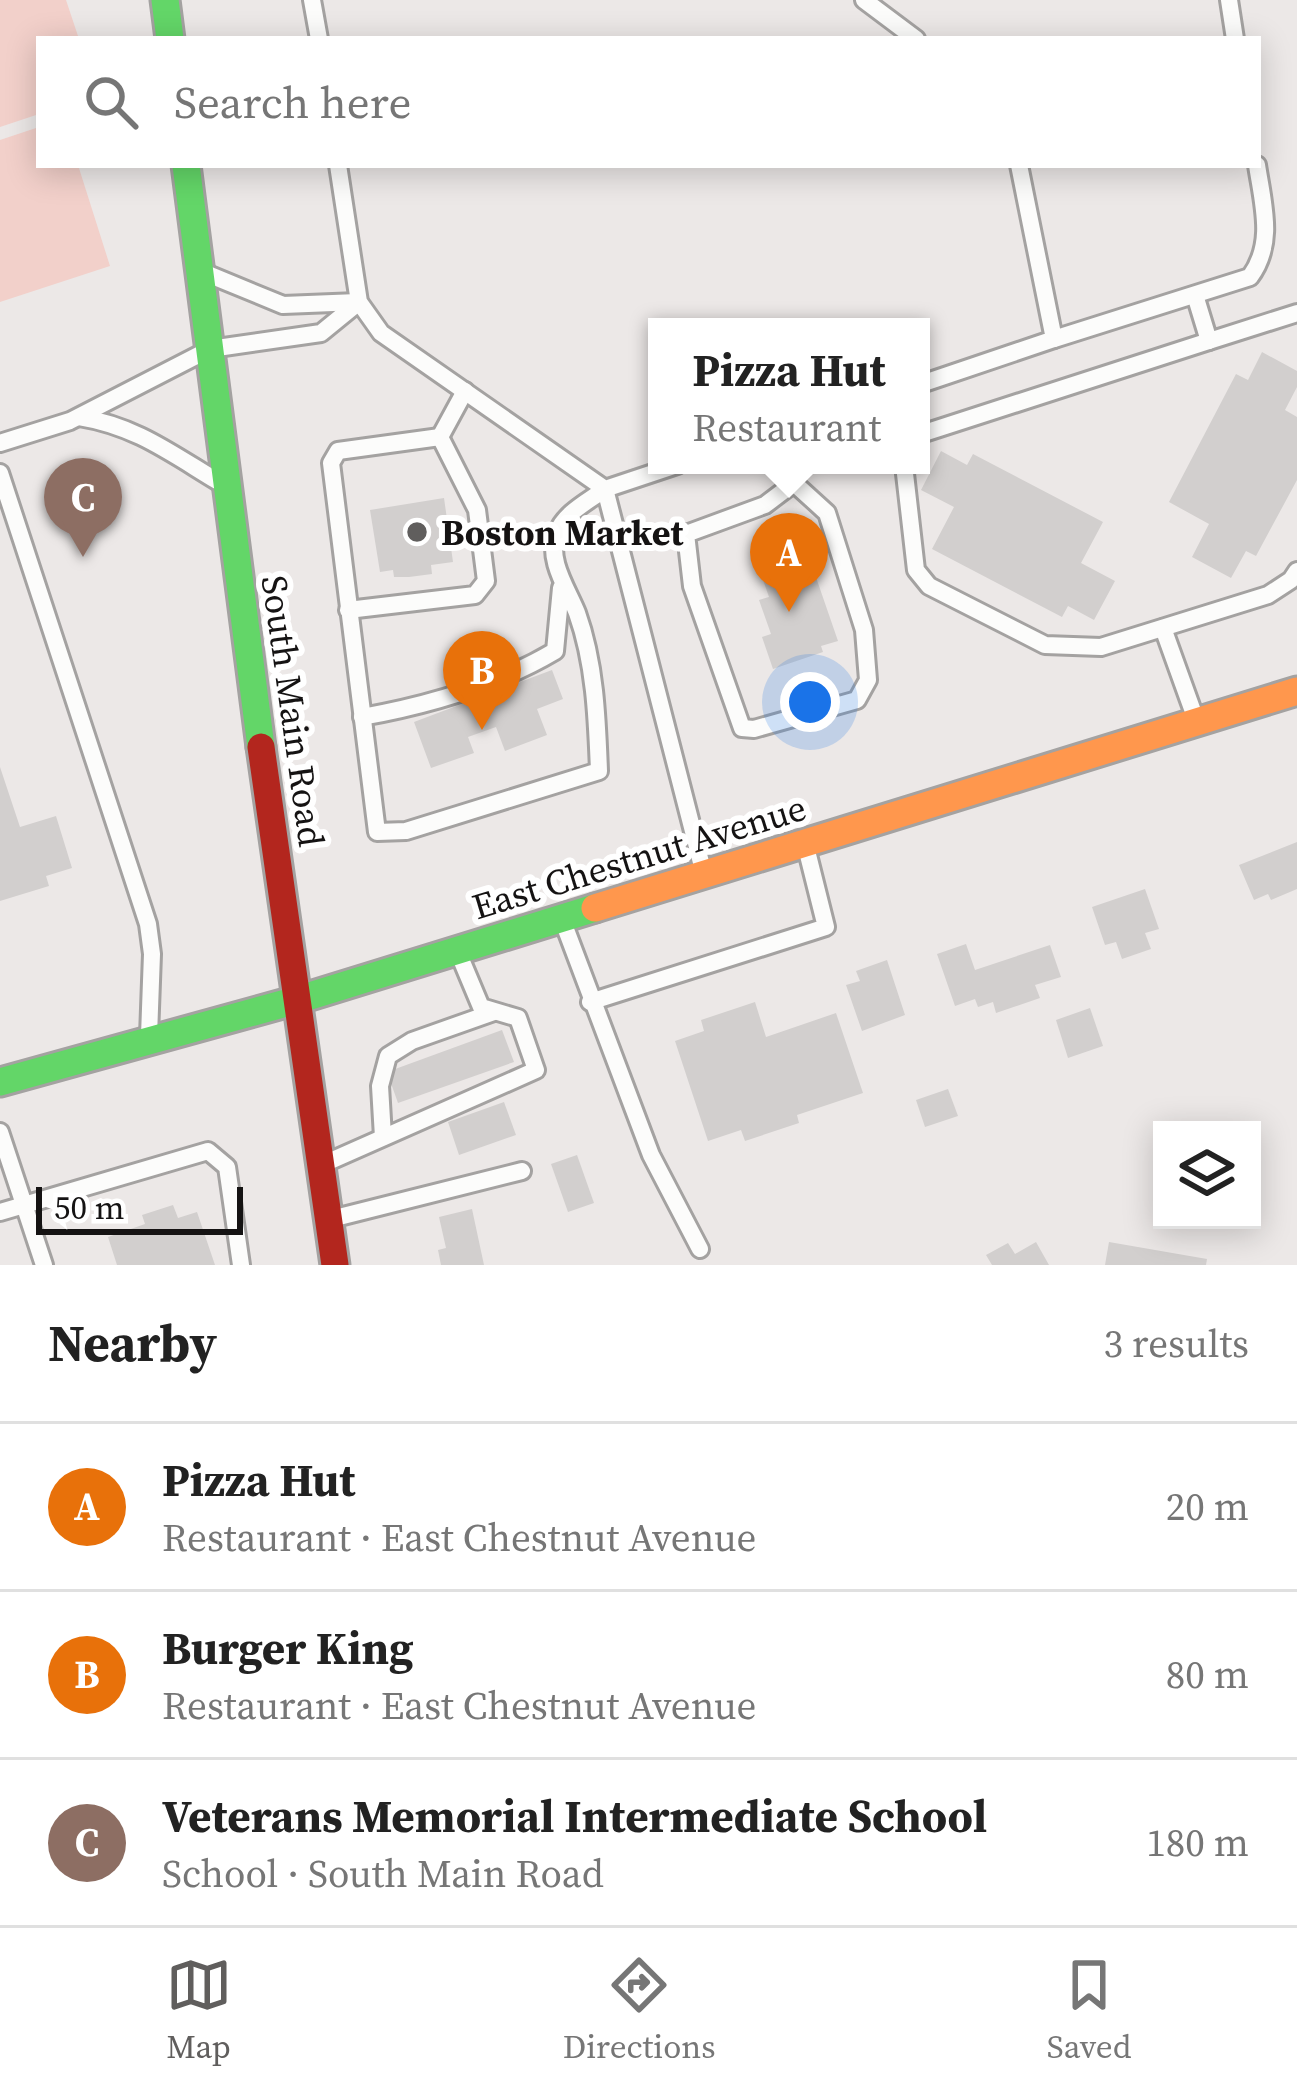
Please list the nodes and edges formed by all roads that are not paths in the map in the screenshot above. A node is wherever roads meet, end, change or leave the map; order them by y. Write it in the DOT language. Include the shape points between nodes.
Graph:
graph roads {
  1 [pos="165,0"];
  2 [pos="312,0"];
  3 [pos="864,0"];
  4 [pos="1228,0"];
  5 [pos="170,36"];
  6 [pos="318,36"];
  7 [pos="912,36"];
  8 [pos="1234,36"];
  9 [pos="186,168"];
  10 [pos="338,168"];
  11 [pos="1020,168"];
  12 [pos="1258,168"];
  13 [pos="200,272"];
  14 [pos="1196,295"];
  15 [pos="359,302"];
  16 [pos="1297,313"];
  17 [pos="1054,339"];
  18 [pos="1209,341"];
  19 [pos="209,349"];
  20 [pos="930,381"];
  21 [pos="465,391"];
  22 [pos="78,417"];
  23 [pos="930,431"];
  24 [pos="440,436"];
  25 [pos="0,443"];
  26 [pos="0,473"];
  27 [pos="650,474"];
  28 [pos="791,474"];
  29 [pos="905,474"];
  30 [pos="227,487"];
  31 [pos="605,489"];
  32 [pos="1297,571"];
  33 [pos="561,581"];
  34 [pos="348,610"];
  35 [pos="1163,628"];
  36 [pos="1297,691"];
  37 [pos="362,716"];
  38 [pos="1197,722"];
  39 [pos="805,843"];
  40 [pos="704,874"];
  41 [pos="561,918"];
  42 [pos="458,951"];
  43 [pos="297,1000"];
  44 [pos="590,1002"];
  45 [pos="495,1011"];
  46 [pos="148,1041"];
  47 [pos="0,1082"];
  48 [pos="0,1132"];
  49 [pos="382,1137"];
  50 [pos="322,1166"];
  51 [pos="522,1171"];
  52 [pos="24,1204"];
  53 [pos="0,1212"];
  54 [pos="328,1219"];
  55 [pos="700,1249"];
  56 [pos="44,1265"];
  57 [pos="241,1265"];
  58 [pos="335,1265"];
  1 -- 5 [label="street"];
  2 -- 6 [label="lane"];
  3 -- 7 [label="lane"];
  4 -- 8 [label="lane"];
  9 -- 13 [label="street, South Main Road"];
  10 -- 15 [label="lane"];
  11 -- 17 [label="lane"];
  12 -- 14 [label="lane" via="1267,225 1263,259 1250,278"];
  13 -- 15 [label="lane" via="283,305"];
  13 -- 19 [label="street, South Main Road"];
  14 -- 17 [label="lane"];
  14 -- 18 [label="lane"];
  15 -- 19 [label="lane" via="321,333"];
  15 -- 21 [label="lane" via="381,333"];
  16 -- 18 [label="lane"];
  17 -- 20 [label="lane"];
  18 -- 23 [label="lane"];
  19 -- 22 [label="lane"];
  19 -- 30 [label="street, South Main Road"];
  21 -- 24 [label="lane"];
  21 -- 31 [label="lane"];
  22 -- 25 [label="lane"];
  22 -- 30 [label="lane" via="139,432"];
  24 -- 34 [label="lane" via="338,451 331,463"];
  24 -- 34 [label="lane" via="477,509 486,581 475,595"];
  26 -- 46 [label="lane" via="148,925"];
  27 -- 31 [label="lane"];
  28 -- 28 [label="lane" via="766,505 686,534 692,586 742,728 857,700 868,680 864,630 827,513"];
  29 -- 35 [label="lane" via="916,570 929,586 1046,645 1101,646"];
  30 -- 43 [label="street, South Main Road"];
  31 -- 33 [label="lane" via="556,534"];
  31 -- 40 [label="lane"];
  32 -- 35 [label="lane" via="1268,595"];
  33 -- 37 [label="lane" via="555,651 424,705"];
  33 -- 37 [label="lane" via="596,694 599,771 406,831 377,832"];
  34 -- 37 [label="lane"];
  35 -- 38 [label="lane"];
  36 -- 38 [label="street, East Chestnut Avenue"];
  38 -- 39 [label="street, East Chestnut Avenue"];
  39 -- 40 [label="street, East Chestnut Avenue"];
  39 -- 44 [label="lane" via="826,927"];
  40 -- 41 [label="street, East Chestnut Avenue"];
  41 -- 42 [label="street, East Chestnut Avenue"];
  41 -- 44 [label="lane"];
  42 -- 43 [label="street, East Chestnut Avenue"];
  42 -- 45 [label="lane" via="477,1002"];
  43 -- 46 [label="street, East Chestnut Avenue"];
  43 -- 50 [label="street, South Main Road"];
  44 -- 55 [label="lane" via="651,1155"];
  45 -- 49 [label="lane" via="388,1056"];
  45 -- 49 [label="lane" via="518,1018 536,1070"];
  46 -- 47 [label="street, East Chestnut Avenue"];
  48 -- 52 [label="lane"];
  49 -- 50 [label="lane"];
  50 -- 54 [label="street, South Main Road"];
  51 -- 54 [label="lane"];
  52 -- 53 [label="lane"];
  52 -- 56 [label="lane"];
  52 -- 57 [label="lane" via="208,1151 227,1167"];
  54 -- 58 [label="street, South Main Road"];
}
